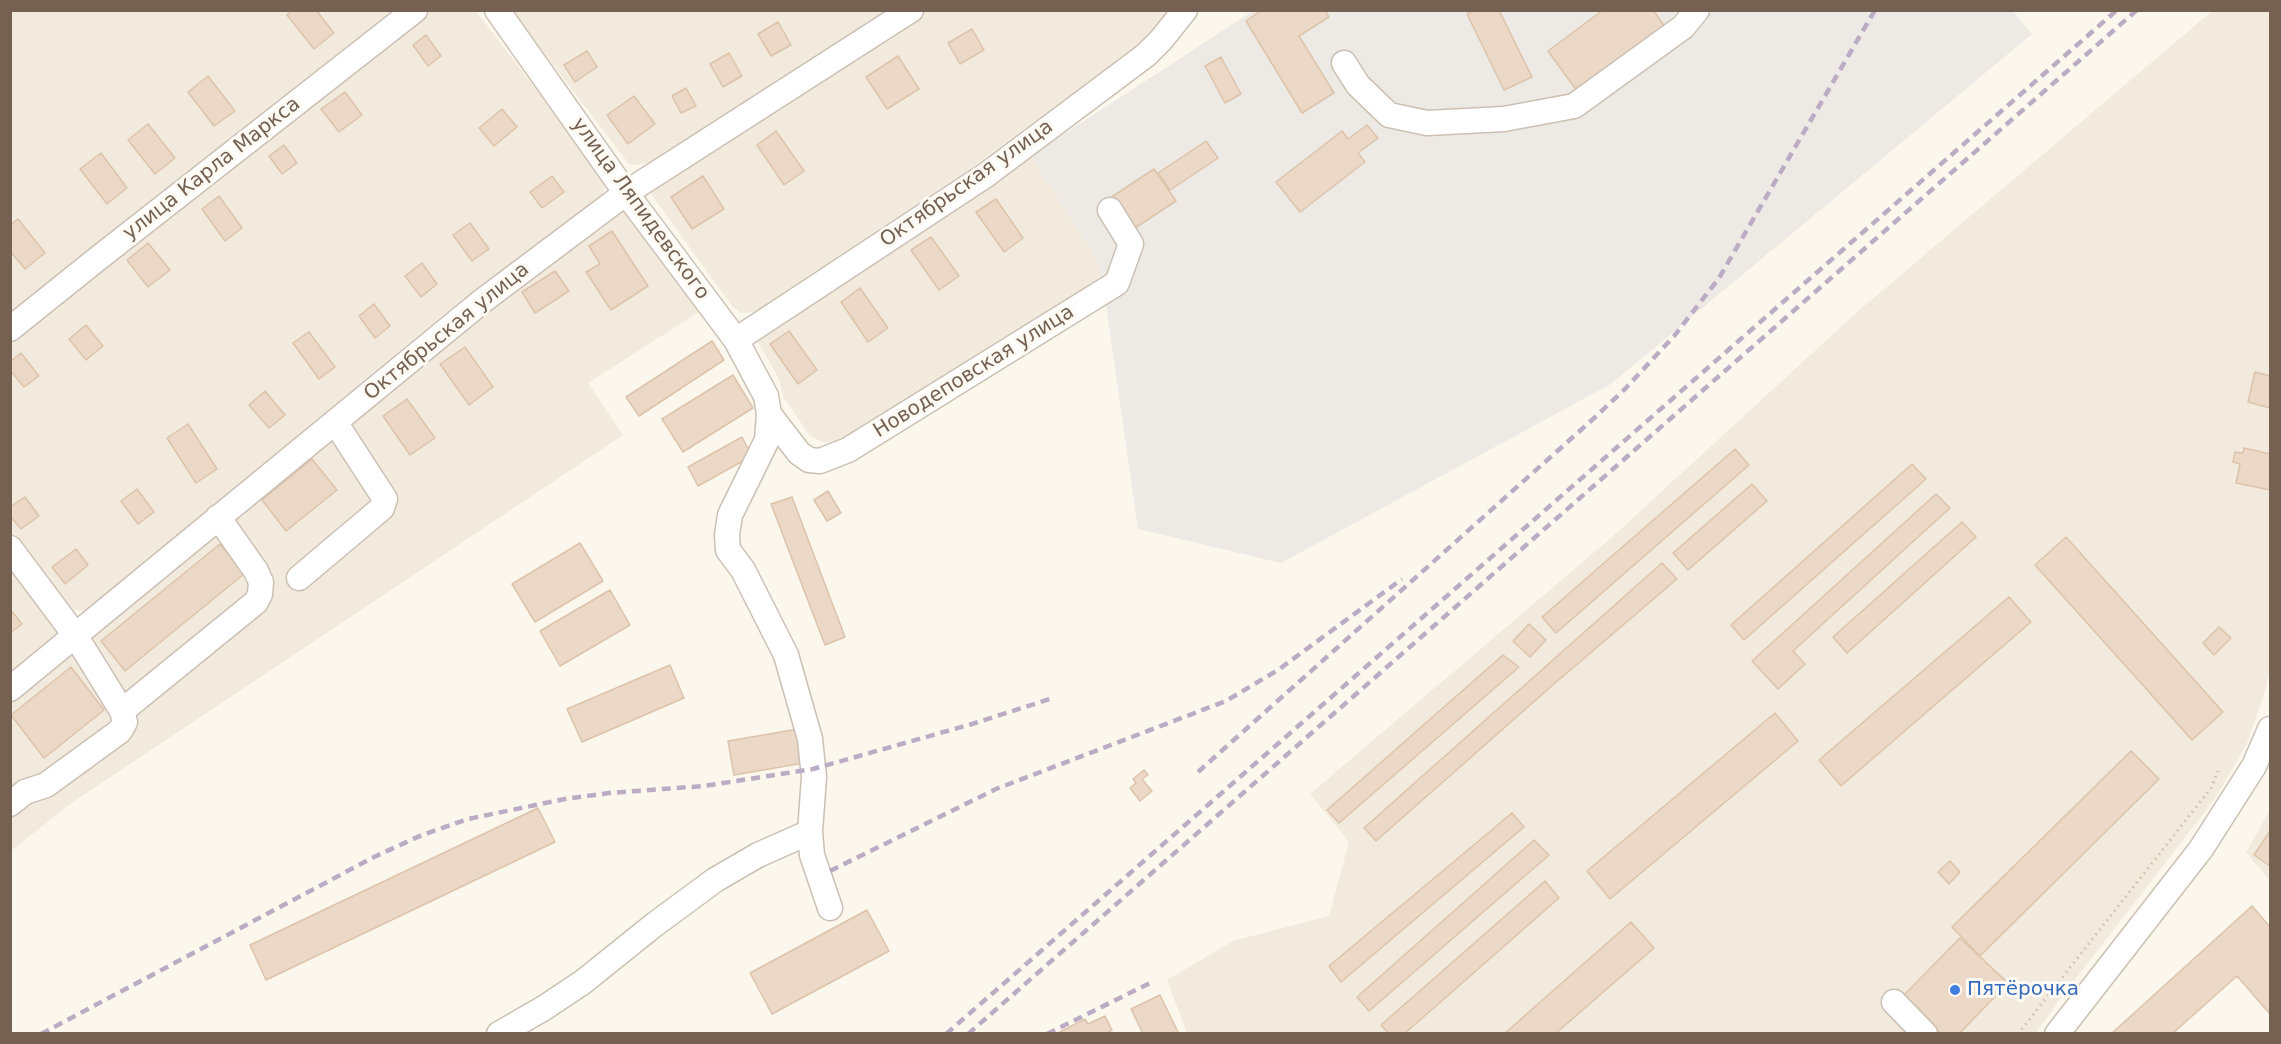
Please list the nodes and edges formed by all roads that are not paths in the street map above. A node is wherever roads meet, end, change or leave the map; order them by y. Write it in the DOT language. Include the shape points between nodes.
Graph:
graph roads {
  1 [pos="415,10"];
  2 [pos="497,10"];
  3 [pos="1185,10"];
  4 [pos="1697,10"];
  5 [pos="904,12"];
  6 [pos="1344,63"];
  7 [pos="626,193"];
  8 [pos="1110,210"];
  9 [pos="10,329"];
  10 [pos="736,340"];
  11 [pos="769,414"];
  12 [pos="334,422"];
  13 [pos="218,517"];
  14 [pos="10,548"];
  15 [pos="299,578"];
  16 [pos="75,635"];
  17 [pos="10,689"];
  18 [pos="122,711"];
  19 [pos="2271,729"];
  20 [pos="10,804"];
  21 [pos="810,831"];
  22 [pos="830,908"];
  23 [pos="1894,1002"];
  24 [pos="2060,1032"];
  25 [pos="499,1034"];
  26 [pos="1925,1034"];
  1 -- 9 [label="street, улица Карла Маркса"];
  2 -- 7 [label="street, улица Ляпидевского"];
  3 -- 10 [label="street, Октябрьская улица" via="1146,55 986,175"];
  4 -- 6 [label="street" via="1683,27 1574,106 1504,119 1427,123 1389,115 1358,85"];
  5 -- 7 [label="street, Октябрьская улица"];
  7 -- 10 [label="street, улица Ляпидевского"];
  7 -- 12 [label="street, Октябрьская улица" via="481,302"];
  8 -- 11 [label="street, Новодеповская улица" via="1131,244 1118,283 848,450 809,460"];
  10 -- 11 [label="street, улица Ляпидевского" via="766,396"];
  11 -- 21 [label="street" via="766,440 729,515 726,535 728,550 743,570 786,655 799,694 814,777"];
  12 -- 13 [label="street, Октябрьская улица"];
  12 -- 15 [label="street" via="385,499 382,508"];
  13 -- 16 [label="street, Октябрьская улица"];
  13 -- 18 [label="street" via="256,571 261,582 260,594 256,602"];
  14 -- 16 [label="street"];
  16 -- 17 [label="street, Октябрьская улица"];
  16 -- 18 [label="street"];
  18 -- 20 [label="street" via="125,722 120,731 46,785 25,792"];
  19 -- 24 [label="street" via="2254,766 2201,849"];
  21 -- 22 [label="street" via="812,855"];
  21 -- 25 [label="street" via="715,880 583,982"];
  23 -- 26 [label="street"];
}
